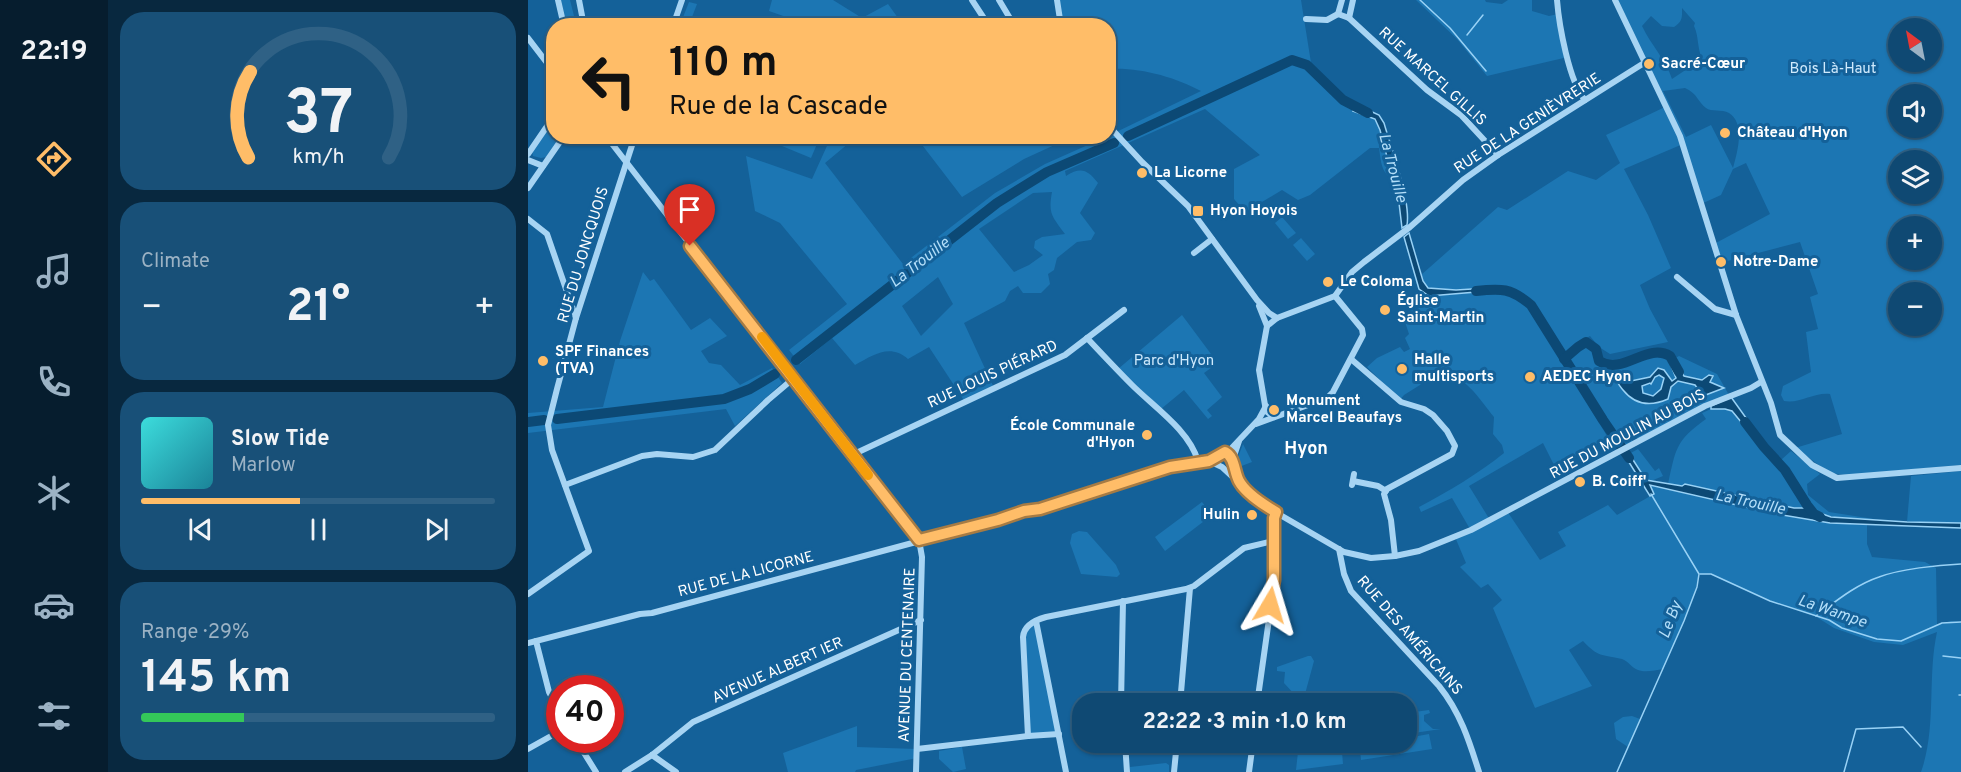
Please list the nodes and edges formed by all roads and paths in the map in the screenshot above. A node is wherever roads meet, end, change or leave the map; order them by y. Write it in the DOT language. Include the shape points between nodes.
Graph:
graph roads {
  1 [pos="558,0"];
  2 [pos="579,0"];
  3 [pos="682,0"];
  4 [pos="972,0"];
  5 [pos="999,0"];
  6 [pos="1057,0"];
  7 [pos="1342,0"];
  8 [pos="1353,0"];
  9 [pos="1557,0"];
  10 [pos="1615,0"];
  11 [pos="1338,14"];
  12 [pos="562,18"];
  13 [pos="582,18"];
  14 [pos="676,18"];
  15 [pos="984,18"];
  16 [pos="1010,18"];
  17 [pos="1060,18"];
  18 [pos="1349,18"];
  19 [pos="1306,20"];
  20 [pos="528,38"];
  21 [pos="546,62"];
  22 [pos="1644,63"];
  23 [pos="1585,100"];
  24 [pos="546,128"];
  25 [pos="1116,133"];
  26 [pos="558,144"];
  27 [pos="612,144"];
  28 [pos="632,144"];
  29 [pos="528,154"];
  30 [pos="1498,155"];
  31 [pos="528,160"];
  32 [pos="626,162"];
  33 [pos="543,166"];
  34 [pos="528,188"];
  35 [pos="528,219"];
  36 [pos="1212,239"];
  37 [pos="1194,253"];
  38 [pos="1677,277"];
  39 [pos="1335,296"];
  40 [pos="1257,300"];
  41 [pos="1124,310"];
  42 [pos="1736,315"];
  43 [pos="576,318"];
  44 [pos="1277,318"];
  45 [pos="1267,326"];
  46 [pos="1087,338"];
  47 [pos="1352,359"];
  48 [pos="794,378"];
  49 [pos="1761,382"];
  50 [pos="1266,408"];
  51 [pos="1274,417"];
  52 [pos="1254,424"];
  53 [pos="852,455"];
  54 [pos="1230,457"];
  55 [pos="1198,461"];
  56 [pos="1219,463"];
  57 [pos="1961,468"];
  58 [pos="1353,480"];
  59 [pos="1240,482"];
  60 [pos="565,485"];
  61 [pos="1386,491"];
  62 [pos="1276,512"];
  63 [pos="919,540"];
  64 [pos="1273,540"];
  65 [pos="1339,549"];
  66 [pos="1395,556"];
  67 [pos="1190,588"];
  68 [pos="528,594"];
  69 [pos="1124,601"];
  70 [pos="921,620"];
  71 [pos="1036,621"];
  72 [pos="536,641"];
  73 [pos="528,643"];
  74 [pos="546,680"];
  75 [pos="1121,693"];
  76 [pos="1181,693"];
  77 [pos="1259,693"];
  78 [pos="1059,734"];
  79 [pos="1028,736"];
  80 [pos="546,738"];
  81 [pos="528,749"];
  82 [pos="917,749"];
  83 [pos="584,753"];
  84 [pos="1126,753"];
  85 [pos="1176,753"];
  86 [pos="1251,753"];
  87 [pos="652,755"];
  88 [pos="596,772"];
  89 [pos="625,772"];
  90 [pos="676,772"];
  91 [pos="916,772"];
  92 [pos="1066,772"];
  93 [pos="1127,772"];
  94 [pos="1174,772"];
  95 [pos="1249,772"];
  96 [pos="1479,772"];
  1 -- 12 [label="street"];
  2 -- 13 [label="street"];
  3 -- 14 [label="street"];
  4 -- 15 [label="street"];
  5 -- 16 [label="street"];
  6 -- 17 [label="street"];
  7 -- 11 [label="street"];
  8 -- 18 [label="street"];
  9 -- 23 [label="street" via="1569,62"];
  10 -- 22 [label="street"];
  11 -- 18 [label="street, RUE MARCEL GILLIS"];
  11 -- 19 [label="street" via="1327,20"];
  18 -- 30 [label="street, RUE MARCEL GILLIS" via="1427,90 1461,115"];
  20 -- 21 [label="street"];
  22 -- 23 [label="street, RUE DE LA GENIÈVRERIE"];
  22 -- 42 [label="street" via="1680,136"];
  23 -- 30 [label="street, RUE DE LA GENIÈVRERIE"];
  24 -- 29 [label="street"];
  25 -- 36 [label="street" via="1188,206"];
  26 -- 33 [label="street"];
  27 -- 32 [label="street"];
  28 -- 32 [label="street, RUE DU JONCQUOIS"];
  30 -- 39 [label="street, RUE DE LA GENIÈVRERIE" via="1352,272"];
  31 -- 33 [label="street"];
  32 -- 43 [label="street, RUE DU JONCQUOIS"];
  32 -- 48 [label="street"];
  33 -- 34 [label="street"];
  35 -- 43 [label="street" via="547,234"];
  36 -- 37 [label="street"];
  36 -- 40 [label="street"];
  38 -- 42 [label="street" via="1713,310"];
  39 -- 44 [label="street"];
  39 -- 47 [label="street" via="1362,329 1362,339"];
  40 -- 44 [label="street"];
  40 -- 45 [label="street"];
  41 -- 46 [label="street, RUE LOUIS PIÉRARD"];
  42 -- 49 [label="street"];
  43 -- 60 [label="street, RUE DU JONCQUOIS" via="548,428"];
  44 -- 45 [label="street"];
  45 -- 50 [label="street" via="1259,370"];
  46 -- 53 [label="street, RUE LOUIS PIÉRARD" via="1065,355"];
  46 -- 55 [label="street" via="1168,416 1195,451"];
  47 -- 51 [label="street" via="1327,398"];
  47 -- 61 [label="street" via="1401,402 1433,415 1455,446 1452,454"];
  48 -- 53 [label="street"];
  48 -- 60 [label="street" via="715,450 693,457 642,456"];
  49 -- 57 [label="street" via="1780,435 1822,472 1837,478"];
  49 -- 66 [label="street, RUE DU MOULIN AU BOIS" via="1711,404 1446,542"];
  50 -- 51 [label="street"];
  50 -- 52 [label="street"];
  51 -- 52 [label="street"];
  52 -- 54 [label="street"];
  53 -- 63 [label="street"];
  54 -- 56 [label="street" via="1227,466"];
  54 -- 56 [label="street" via="1222,453"];
  54 -- 59 [label="street"];
  55 -- 56 [label="street, RUE DE LA LICORNE"];
  55 -- 63 [label="street, RUE DE LA LICORNE" via="1040,509"];
  56 -- 59 [label="street, RUE DU MOULIN AU BOIS"];
  58 -- 61 [label="street"];
  59 -- 62 [label="street, RUE DU MOULIN AU BOIS"];
  60 -- 68 [label="street, RUE DU JONCQUOIS" via="589,551"];
  61 -- 66 [label="street"];
  62 -- 64 [label="street"];
  62 -- 65 [label="street, RUE DU MOULIN AU BOIS"];
  63 -- 70 [label="street, AVENUE DU CENTENAIRE"];
  63 -- 72 [label="street, RUE DE LA LICORNE"];
  64 -- 67 [label="street" via="1244,548"];
  64 -- 77 [label="street" via="1274,584"];
  65 -- 66 [label="street, RUE DU MOULIN AU BOIS" via="1371,558"];
  65 -- 96 [label="street, RUE DES AMÉRICAINS" via="1351,591 1452,703"];
  67 -- 69 [label="street"];
  67 -- 76 [label="street"];
  69 -- 71 [label="street"];
  69 -- 75 [label="street"];
  70 -- 82 [label="street, AVENUE DU CENTENAIRE"];
  70 -- 87 [label="street, AVENUE ALBERT IER" via="693,722"];
  71 -- 78 [label="street"];
  71 -- 79 [label="street" via="1023,633"];
  72 -- 73 [label="street, RUE DE LA LICORNE"];
  72 -- 74 [label="street"];
  78 -- 79 [label="street"];
  78 -- 92 [label="street"];
  79 -- 82 [label="street"];
  80 -- 81 [label="street"];
  82 -- 91 [label="street, AVENUE DU CENTENAIRE"];
  83 -- 88 [label="street"];
  84 -- 93 [label="street"];
  85 -- 94 [label="street"];
  86 -- 95 [label="street"];
  87 -- 89 [label="street, AVENUE ALBERT IER"];
  87 -- 90 [label="street"];
}
